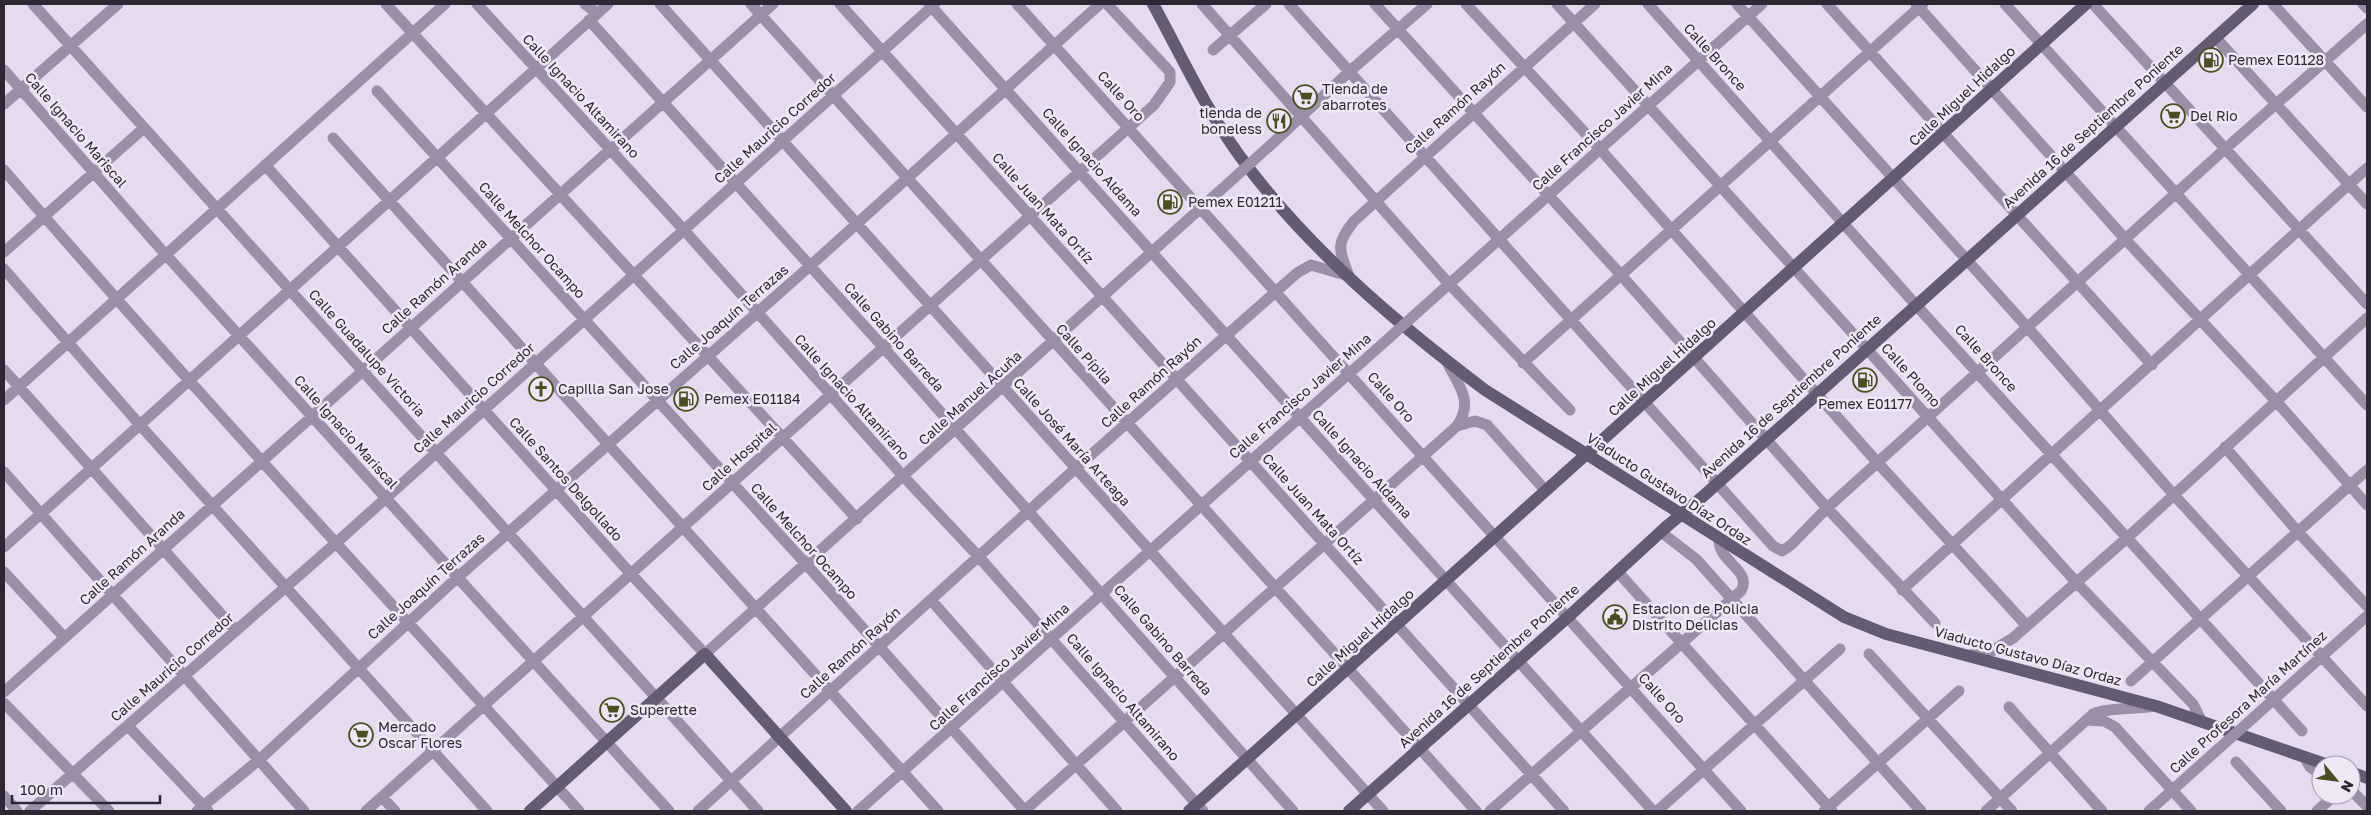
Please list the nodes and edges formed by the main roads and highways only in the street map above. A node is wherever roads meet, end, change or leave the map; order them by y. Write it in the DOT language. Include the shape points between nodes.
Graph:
graph roads {
  1 [pos="1153,4"];
  2 [pos="2086,4"];
  3 [pos="2253,4"];
  4 [pos="705,654"];
  5 [pos="2311,759"];
  6 [pos="1196,809"];
  7 [pos="530,811"];
  8 [pos="846,811"];
  9 [pos="1350,811"];
  1 -- 5 [label="main road, Viaducto Gustavo Díaz Ordaz" via="1219,126 1239,155 1300,227 1349,276 1485,390 1844,617 1886,634 2156,706"];
  2 -- 6 [label="main road, Calle Miguel Hidalgo, bridge" via="1247,759"];
  3 -- 9 [label="main road, Avenida 16 de Septiembre Poniente, bridge"];
  4 -- 7 [label="main road, Calle Manuel Acuña"];
  4 -- 8 [label="main road, Calle Santos Delgollado"];
}
